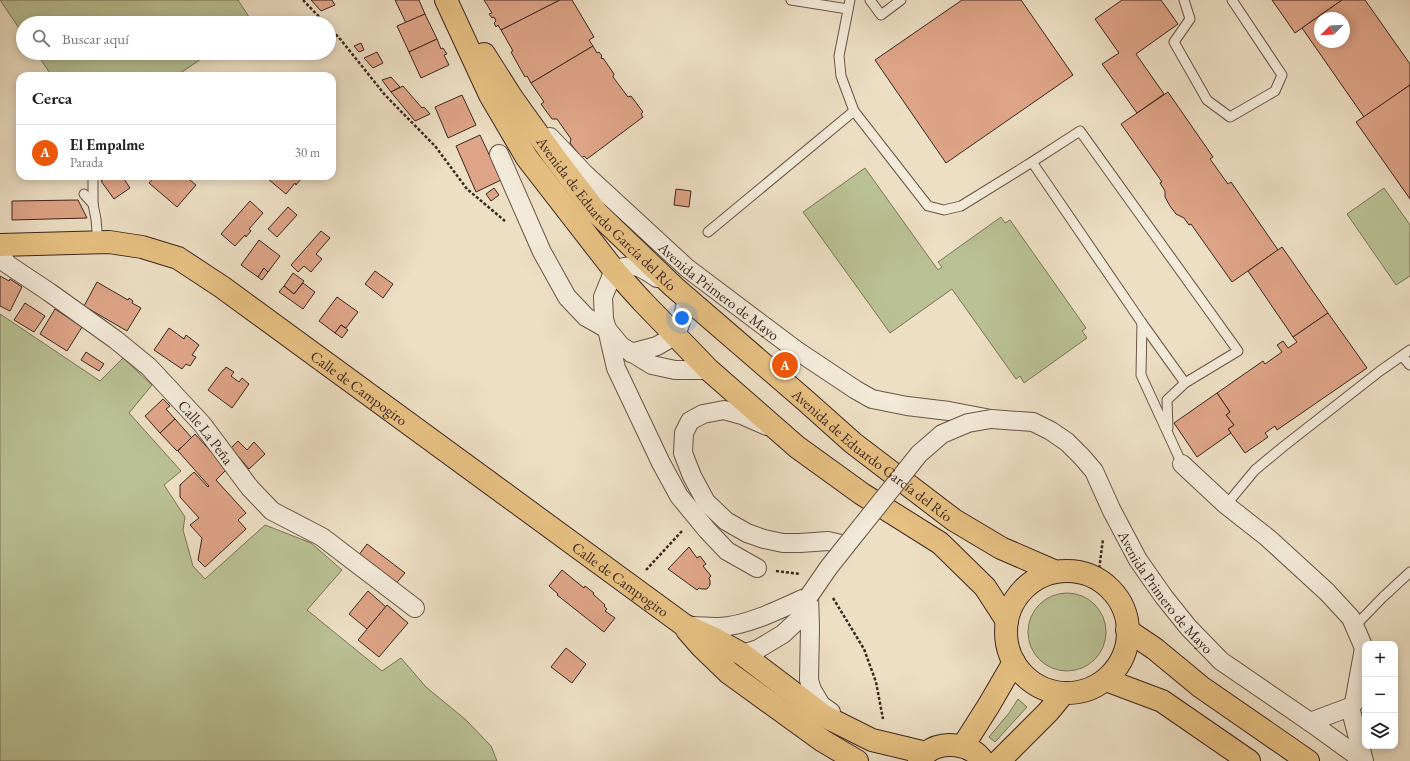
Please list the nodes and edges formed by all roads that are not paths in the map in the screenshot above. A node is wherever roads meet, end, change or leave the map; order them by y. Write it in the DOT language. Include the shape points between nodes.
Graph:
graph roads {
  1 [pos="446,0"];
  2 [pos="450,0"];
  3 [pos="791,0"];
  4 [pos="870,0"];
  5 [pos="901,0"];
  6 [pos="1184,0"];
  7 [pos="1232,0"];
  8 [pos="849,5"];
  9 [pos="512,98"];
  10 [pos="854,111"];
  11 [pos="499,154"];
  12 [pos="1032,162"];
  13 [pos="93,180"];
  14 [pos="84,194"];
  15 [pos="93,204"];
  16 [pos="708,232"];
  17 [pos="98,242"];
  18 [pos="0,245"];
  19 [pos="0,252"];
  20 [pos="614,270"];
  21 [pos="680,293"];
  22 [pos="1142,323"];
  23 [pos="607,328"];
  24 [pos="676,335"];
  25 [pos="1410,350"];
  26 [pos="631,353"];
  27 [pos="1402,356"];
  28 [pos="1410,365"];
  29 [pos="709,370"];
  30 [pos="1185,382"];
  31 [pos="990,419"];
  32 [pos="1168,434"];
  33 [pos="797,447"];
  34 [pos="1182,464"];
  35 [pos="1226,505"];
  36 [pos="846,545"];
  37 [pos="757,568"];
  38 [pos="1054,571"];
  39 [pos="1410,572"];
  40 [pos="809,596"];
  41 [pos="415,608"];
  42 [pos="1007,621"];
  43 [pos="684,626"];
  44 [pos="1355,626"];
  45 [pos="1127,630"];
  46 [pos="701,646"];
  47 [pos="742,654"];
  48 [pos="1014,662"];
  49 [pos="1106,680"];
  50 [pos="1063,694"];
  51 [pos="1350,707"];
  52 [pos="1310,722"];
  53 [pos="872,740"];
  54 [pos="963,746"];
  55 [pos="922,757"];
  56 [pos="858,761"];
  57 [pos="983,761"];
  58 [pos="999,761"];
  59 [pos="1249,761"];
  60 [pos="1308,761"];
  61 [pos="1364,761"];
  1 -- 20 [label="main road, Avenida de Eduardo García del Río" via="490,96 527,158"];
  2 -- 9 [label="main road, Avenida de Eduardo García del Río"];
  3 -- 8 [label="lane"];
  4 -- 5 [label="lane" via="881,15"];
  6 -- 7 [label="lane" via="1190,19 1174,42 1207,100 1230,117 1275,91 1282,75"];
  8 -- 10 [label="lane" via="839,56 841,76"];
  9 -- 21 [label="main road, Avenida de Eduardo García del Río" via="597,213"];
  9 -- 31 [label="street, Avenida Primero de Mayo" via="584,173 687,268 796,350 872,399"];
  10 -- 12 [label="lane" via="928,206 944,210 961,206"];
  10 -- 16 [label="lane"];
  11 -- 23 [label="street" via="542,252 567,297 586,317"];
  12 -- 22 [label="lane"];
  12 -- 30 [label="lane" via="1080,131 1238,351"];
  13 -- 15 [label="lane"];
  14 -- 15 [label="lane"];
  15 -- 17 [label="lane"];
  17 -- 18 [label="main road, Calle de Campogiro"];
  17 -- 43 [label="main road, Calle de Campogiro" via="142,247 178,258 235,296"];
  19 -- 41 [label="street, Calle La Peña" via="7,264 110,336 148,368 202,424 250,488 272,511 322,537"];
  20 -- 21 [label="street" via="637,266"];
  20 -- 23 [label="street" via="603,297"];
  20 -- 24 [label="main road, Avenida de Eduardo García del Río"];
  21 -- 24 [label="street" via="683,316"];
  21 -- 38 [label="main road, Avenida de Eduardo García del Río" via="853,443 954,520 1001,548"];
  22 -- 30 [label="lane"];
  22 -- 32 [label="lane" via="1141,375"];
  23 -- 26 [label="street" via="621,346"];
  23 -- 37 [label="street" via="616,368 679,496 727,551"];
  24 -- 26 [label="street" via="657,346"];
  24 -- 29 [label="main road, Avenida de Eduardo García del Río"];
  25 -- 27 [label="lane"];
  26 -- 29 [label="street" via="652,366 675,370"];
  27 -- 28 [label="lane"];
  27 -- 35 [label="lane" via="1278,450 1255,470"];
  29 -- 33 [label="main road, Avenida de Eduardo García del Río"];
  30 -- 32 [label="lane" via="1167,400"];
  31 -- 36 [label="street, Avenida Primero de Mayo, bridge" via="968,423 942,434 919,454"];
  31 -- 52 [label="street, Avenida Primero de Mayo" via="1033,422 1067,442 1094,471 1138,560 1188,627 1221,661"];
  32 -- 34 [label="lane"];
  33 -- 36 [label="street" via="765,425 724,410 703,414 690,421 684,433 683,453 706,502 726,521 747,533 783,543 828,540"];
  33 -- 42 [label="main road, Avenida de Eduardo García del Río" via="862,494 940,543 985,587"];
  34 -- 35 [label="street"];
  35 -- 44 [label="street" via="1268,538 1327,592"];
  36 -- 40 [label="street, Avenida Primero de Mayo, bridge"];
  38 -- 42 [label="main road" via="1030,583 1020,593"];
  38 -- 45 [label="main road" via="1084,573 1098,578 1119,602"];
  39 -- 44 [label="lane"];
  40 -- 43 [label="street" via="770,614 736,625"];
  40 -- 47 [label="street, Avenida Primero de Mayo" via="800,618 783,634"];
  40 -- 53 [label="street" via="809,680 812,690 821,705"];
  42 -- 48 [label="main road" via="1006,634"];
  43 -- 46 [label="main road, Calle de Campogiro"];
  43 -- 47 [label="main road, Calle de Campogiro" via="711,636"];
  44 -- 51 [label="street" via="1364,648 1354,703"];
  45 -- 49 [label="main road" via="1122,658"];
  45 -- 60 [label="main road" via="1201,687"];
  46 -- 47 [label="street"];
  46 -- 56 [label="main road, Calle de Campogiro" via="729,673 823,741"];
  47 -- 53 [label="main road, Calle de Campogiro" via="824,716"];
  48 -- 50 [label="main road" via="1022,674 1033,682"];
  48 -- 54 [label="main road"];
  49 -- 50 [label="main road" via="1095,688 1083,692"];
  49 -- 59 [label="main road" via="1162,701"];
  50 -- 58 [label="main road"];
  51 -- 52 [label="street"];
  51 -- 61 [label="street"];
  52 -- 61 [label="street, Avenida Primero de Mayo"];
  53 -- 55 [label="main road, Calle de Campogiro"];
  54 -- 55 [label="main road" via="943,745"];
  54 -- 57 [label="main road" via="979,755"];
}
